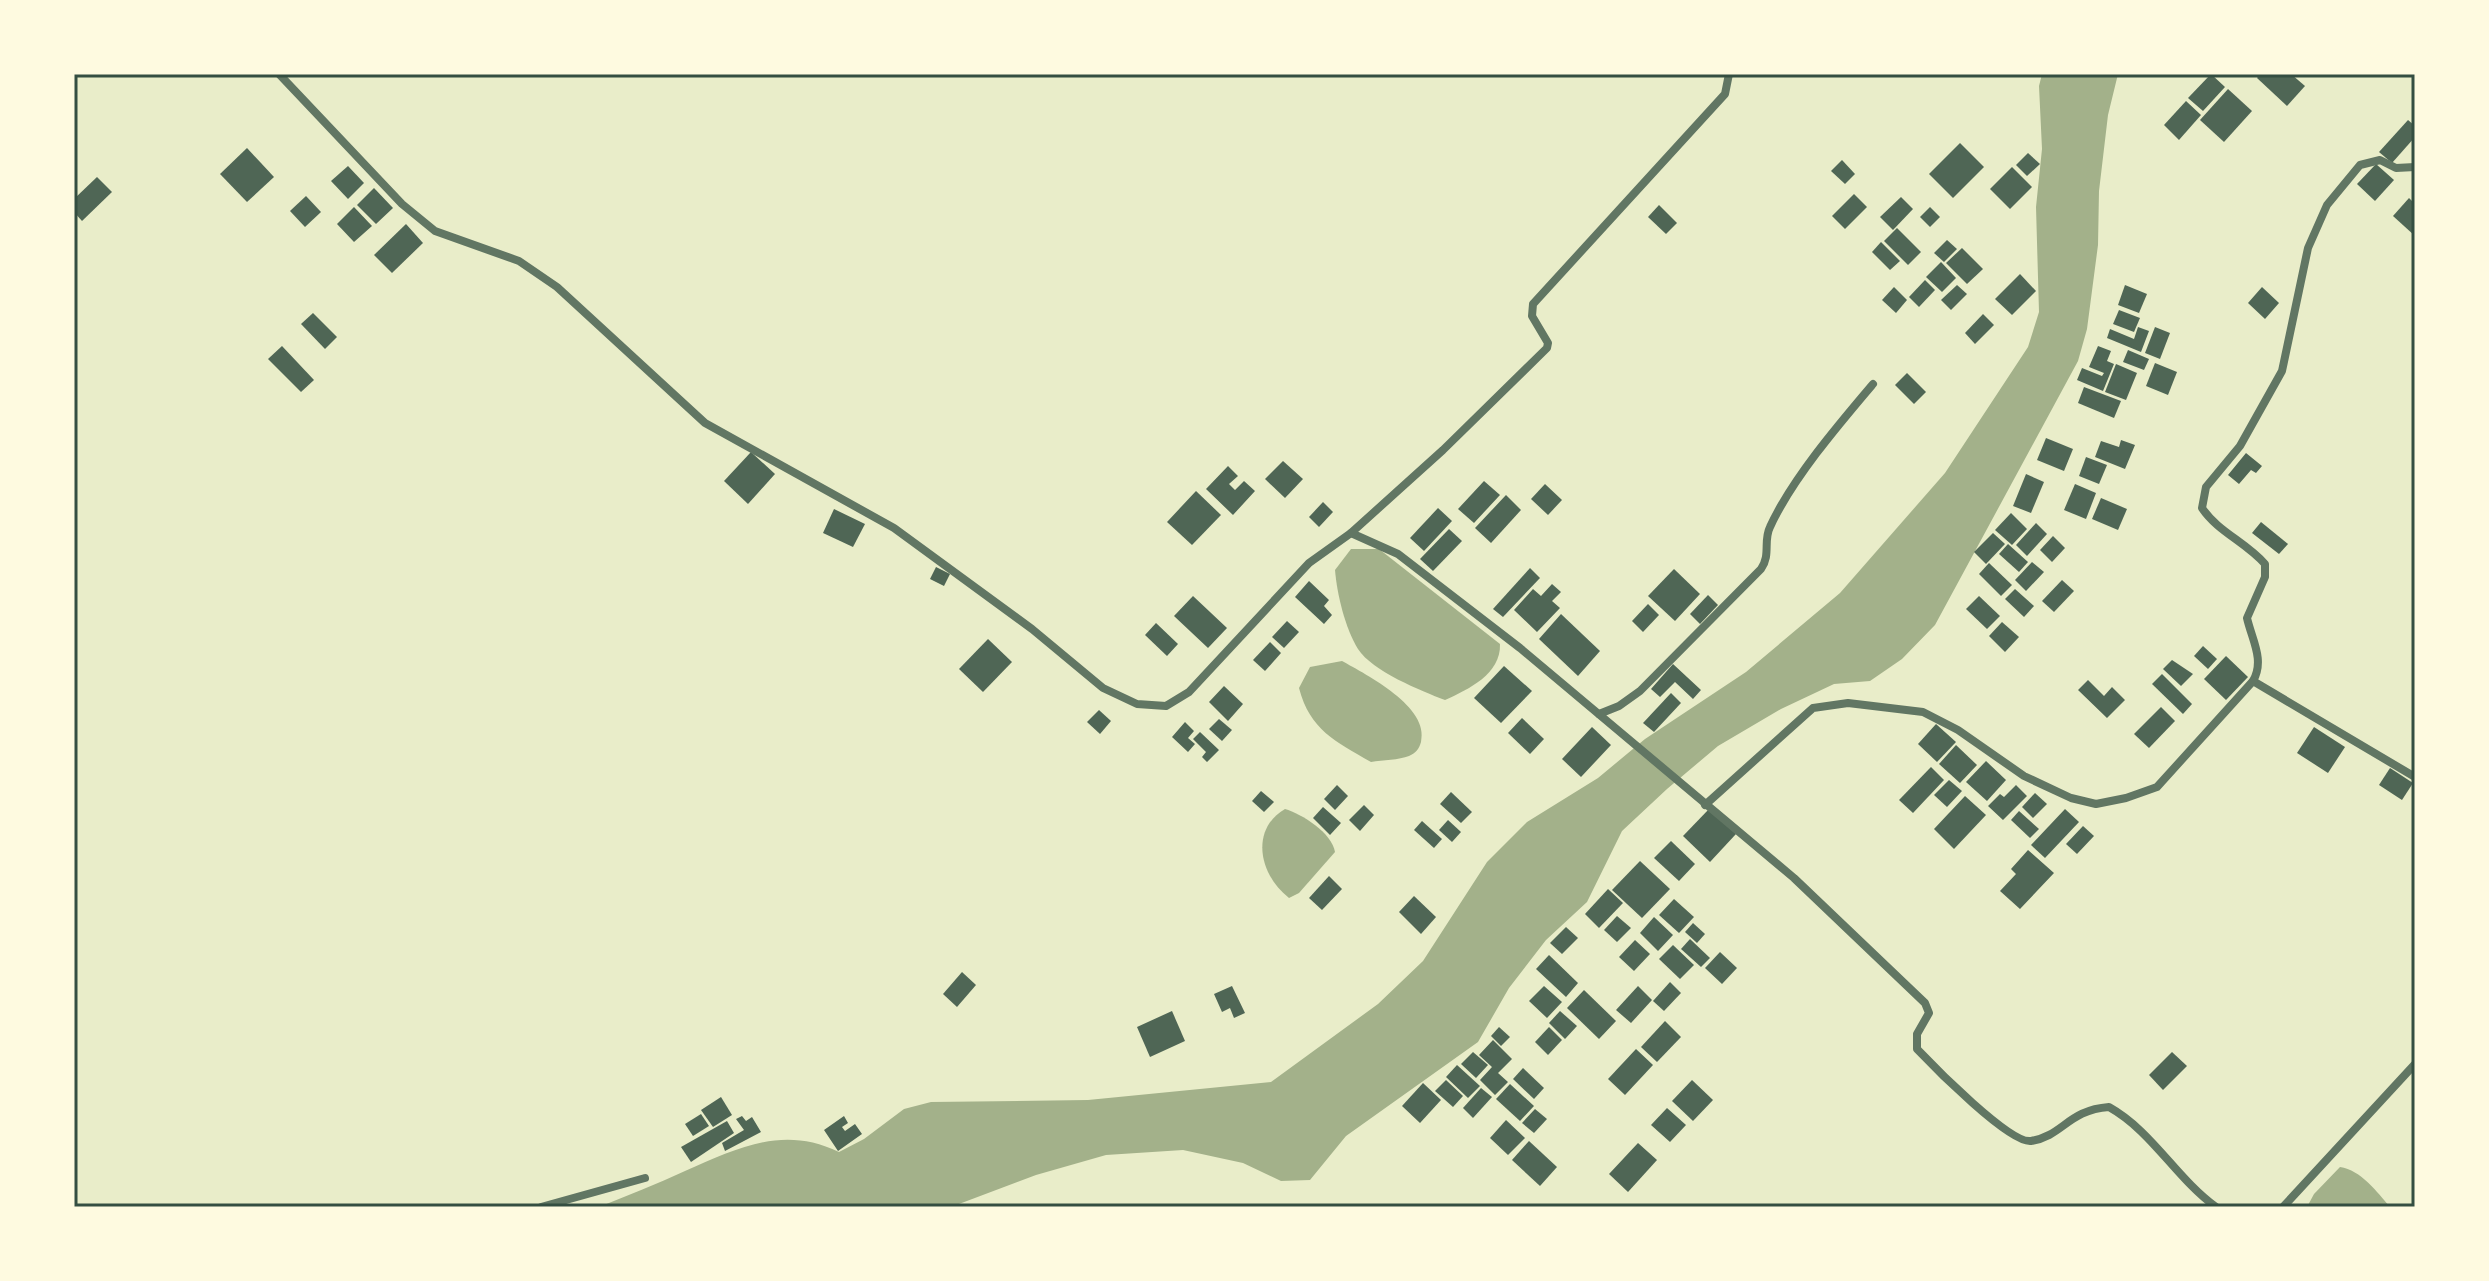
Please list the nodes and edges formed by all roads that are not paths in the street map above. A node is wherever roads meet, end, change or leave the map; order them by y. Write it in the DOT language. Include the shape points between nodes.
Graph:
graph roads {
  1 [pos="279,74"];
  2 [pos="1729,74"];
  3 [pos="2415,167"];
  4 [pos="1873,384"];
  5 [pos="1351,533"];
  6 [pos="2253,681"];
  7 [pos="1599,714"];
  8 [pos="2415,777"];
  9 [pos="1705,805"];
  10 [pos="2415,1064"];
  11 [pos="645,1178"];
  12 [pos="541,1207"];
  13 [pos="2216,1207"];
  14 [pos="2283,1207"];
  1 -- 5 [label="street" via="402,204 435,231 519,261 557,287 705,423 894,528 1103,688 1137,704 1166,706 1189,692 1309,563"];
  2 -- 5 [label="street" via="1725,94 1533,304 1532,316 1547,348"];
  3 -- 6 [label="street" via="2396,168 2380,160 2360,165 2327,205 2308,248 2282,371 2240,446 2206,487 2202,508 2212,522 2265,564 2265,577 2247,618 2259,654"];
  4 -- 7 [label="street" via="1827,437 1768,530 1768,553 1761,569 1640,691"];
  5 -- 7 [label="street" via="1398,554"];
  6 -- 8 [label="street"];
  6 -- 9 [label="street" via="2157,787 2126,798 2096,804 2071,798 2024,776 1923,712 1848,703 1813,708"];
  7 -- 9 [label="street"];
  9 -- 13 [label="street" via="1794,878 1925,1003 1929,1013 1917,1034 1917,1049 2009,1133 2031,1141 2089,1109 2109,1107 2141,1130"];
  10 -- 14 [label="street"];
  11 -- 12 [label="street"];
}
